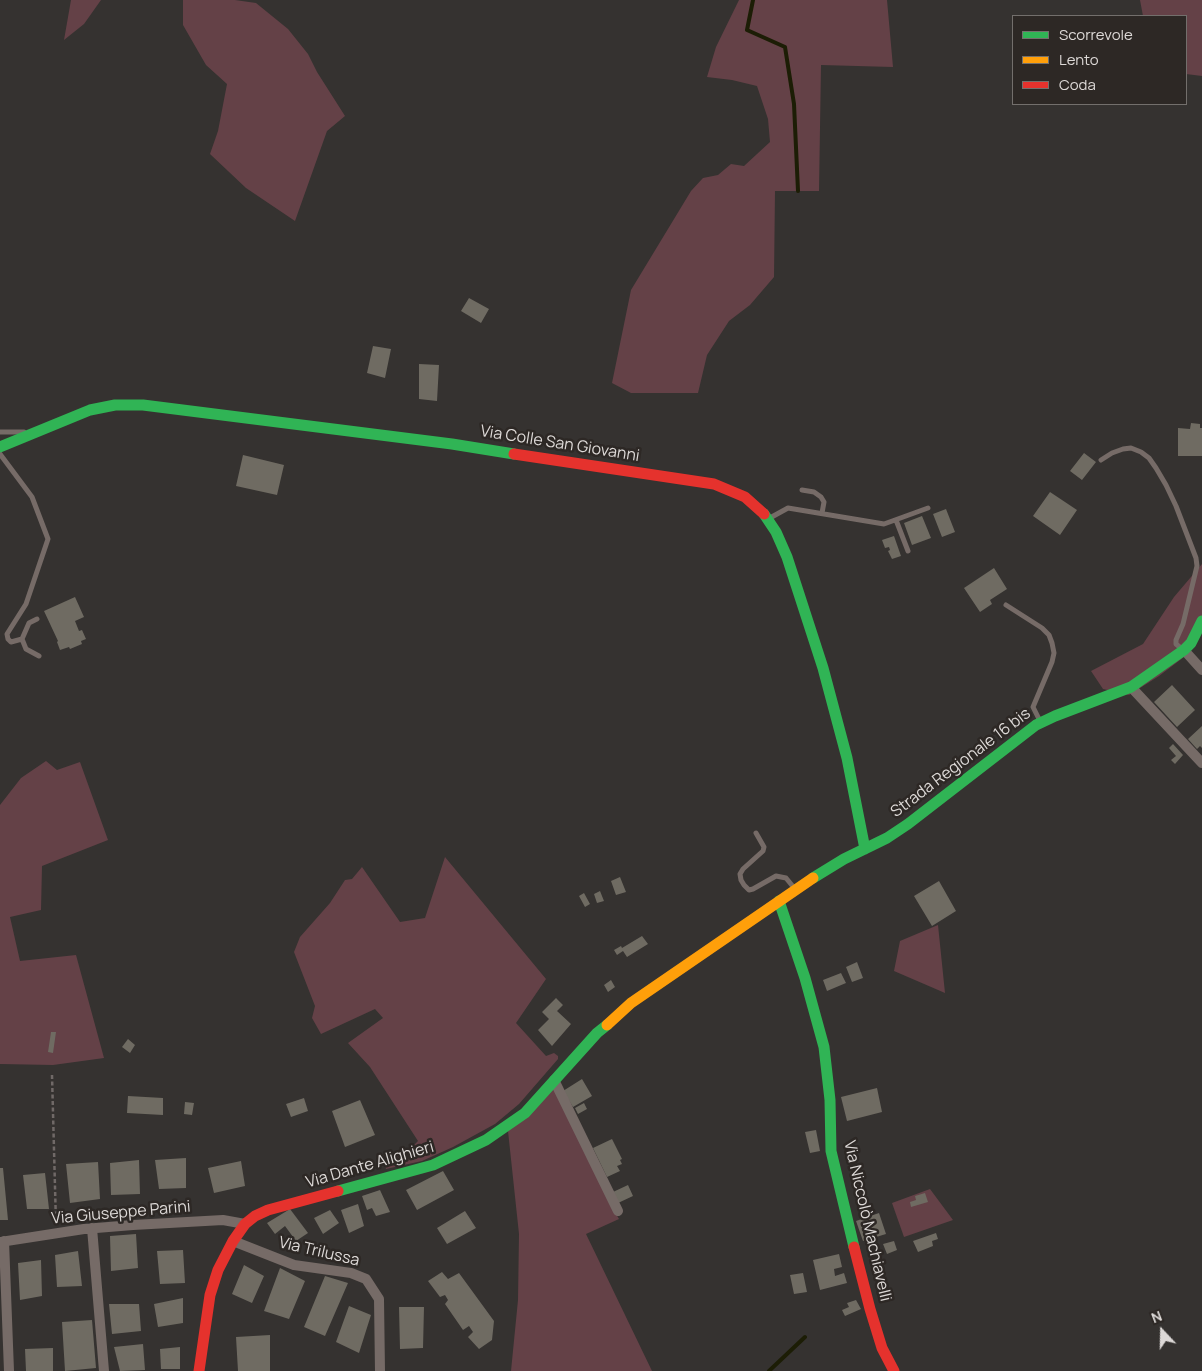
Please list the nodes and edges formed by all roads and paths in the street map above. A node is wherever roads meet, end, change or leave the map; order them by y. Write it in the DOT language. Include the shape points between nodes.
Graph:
graph roads {
  1 [pos="40,431"];
  2 [pos="0,432"];
  3 [pos="0,447"];
  4 [pos="0,454"];
  5 [pos="1101,460"];
  6 [pos="802,490"];
  7 [pos="928,508"];
  8 [pos="822,513"];
  9 [pos="768,519"];
  10 [pos="896,520"];
  11 [pos="908,551"];
  12 [pos="1006,605"];
  13 [pos="37,619"];
  14 [pos="1202,621"];
  15 [pos="22,639"];
  16 [pos="1184,650"];
  17 [pos="39,656"];
  18 [pos="1202,670"];
  19 [pos="1131,687"];
  20 [pos="1041,723"];
  21 [pos="1202,763"];
  22 [pos="756,833"];
  23 [pos="865,849"];
  24 [pos="795,889"];
  25 [pos="779,901"];
  26 [pos="759,915"];
  27 [pos="52,1075"];
  28 [pos="554,1080"];
  29 [pos="618,1211"];
  30 [pos="245,1224"];
  31 [pos="92,1228"];
  32 [pos="57,1233"];
  33 [pos="2,1241"];
  34 [pos="233,1241"];
  35 [pos="9,1371"];
  36 [pos="104,1371"];
  37 [pos="199,1371"];
  38 [pos="380,1371"];
  39 [pos="894,1371"];
  1 -- 2 [label="lane"];
  1 -- 3 [label="street, Via Colle San Giovanni"];
  1 -- 9 [label="street, Via Colle San Giovanni" via="90,410 115,404 144,405 452,444 714,484 745,497"];
  4 -- 15 [label="lane" via="32,497 48,540 26,604 7,634 11,642"];
  5 -- 16 [label="lane" via="1123,449 1141,452 1156,468 1176,506 1197,566 1176,640"];
  6 -- 8 [label="lane" via="822,497"];
  7 -- 10 [label="lane"];
  8 -- 9 [label="lane" via="788,508"];
  8 -- 10 [label="lane" via="884,524"];
  9 -- 23 [label="street, Via Colle San Giovanni" via="787,557 823,668 847,758"];
  10 -- 11 [label="lane"];
  12 -- 20 [label="lane" via="1042,628 1052,643 1052,662 1033,707"];
  13 -- 15 [label="lane" via="29,623"];
  14 -- 16 [label="street, Strada Regionale 16 bis"];
  15 -- 17 [label="lane" via="26,649"];
  16 -- 18 [label="street"];
  16 -- 19 [label="street, Strada Regionale 16 bis"];
  19 -- 20 [label="street, Strada Regionale 16 bis"];
  19 -- 21 [label="street"];
  20 -- 23 [label="street, Strada Regionale 16 bis" via="908,824"];
  22 -- 24 [label="lane" via="764,847 740,874 744,885 749,890 781,876"];
  23 -- 24 [label="street, Strada Regionale 16 bis"];
  24 -- 25 [label="street, Strada Regionale 16 bis"];
  25 -- 26 [label="street, Strada Regionale 16 bis"];
  25 -- 39 [label="street, Via Niccolò Machiavelli" via="824,1046 834,1166 870,1309 882,1348"];
  26 -- 28 [label="street, Via Dante Alighieri" via="631,1003 597,1033"];
  27 -- 32 [label="path"];
  28 -- 29 [label="street"];
  28 -- 30 [label="street, Via Dante Alighieri" via="525,1113 486,1140 433,1165 268,1210"];
  30 -- 31 [label="street, Via Giuseppe Parini" via="223,1220"];
  30 -- 34 [label="street, Via Dante Alighieri"];
  31 -- 32 [label="street, Via Giuseppe Parini"];
  31 -- 36 [label="street"];
  32 -- 33 [label="street, Via Giuseppe Parini"];
  33 -- 35 [label="street"];
  34 -- 37 [label="street, Via Dante Alighieri" via="210,1295"];
  34 -- 38 [label="street, Via Trilussa" via="294,1265 352,1273 366,1279 379,1299"];
}
